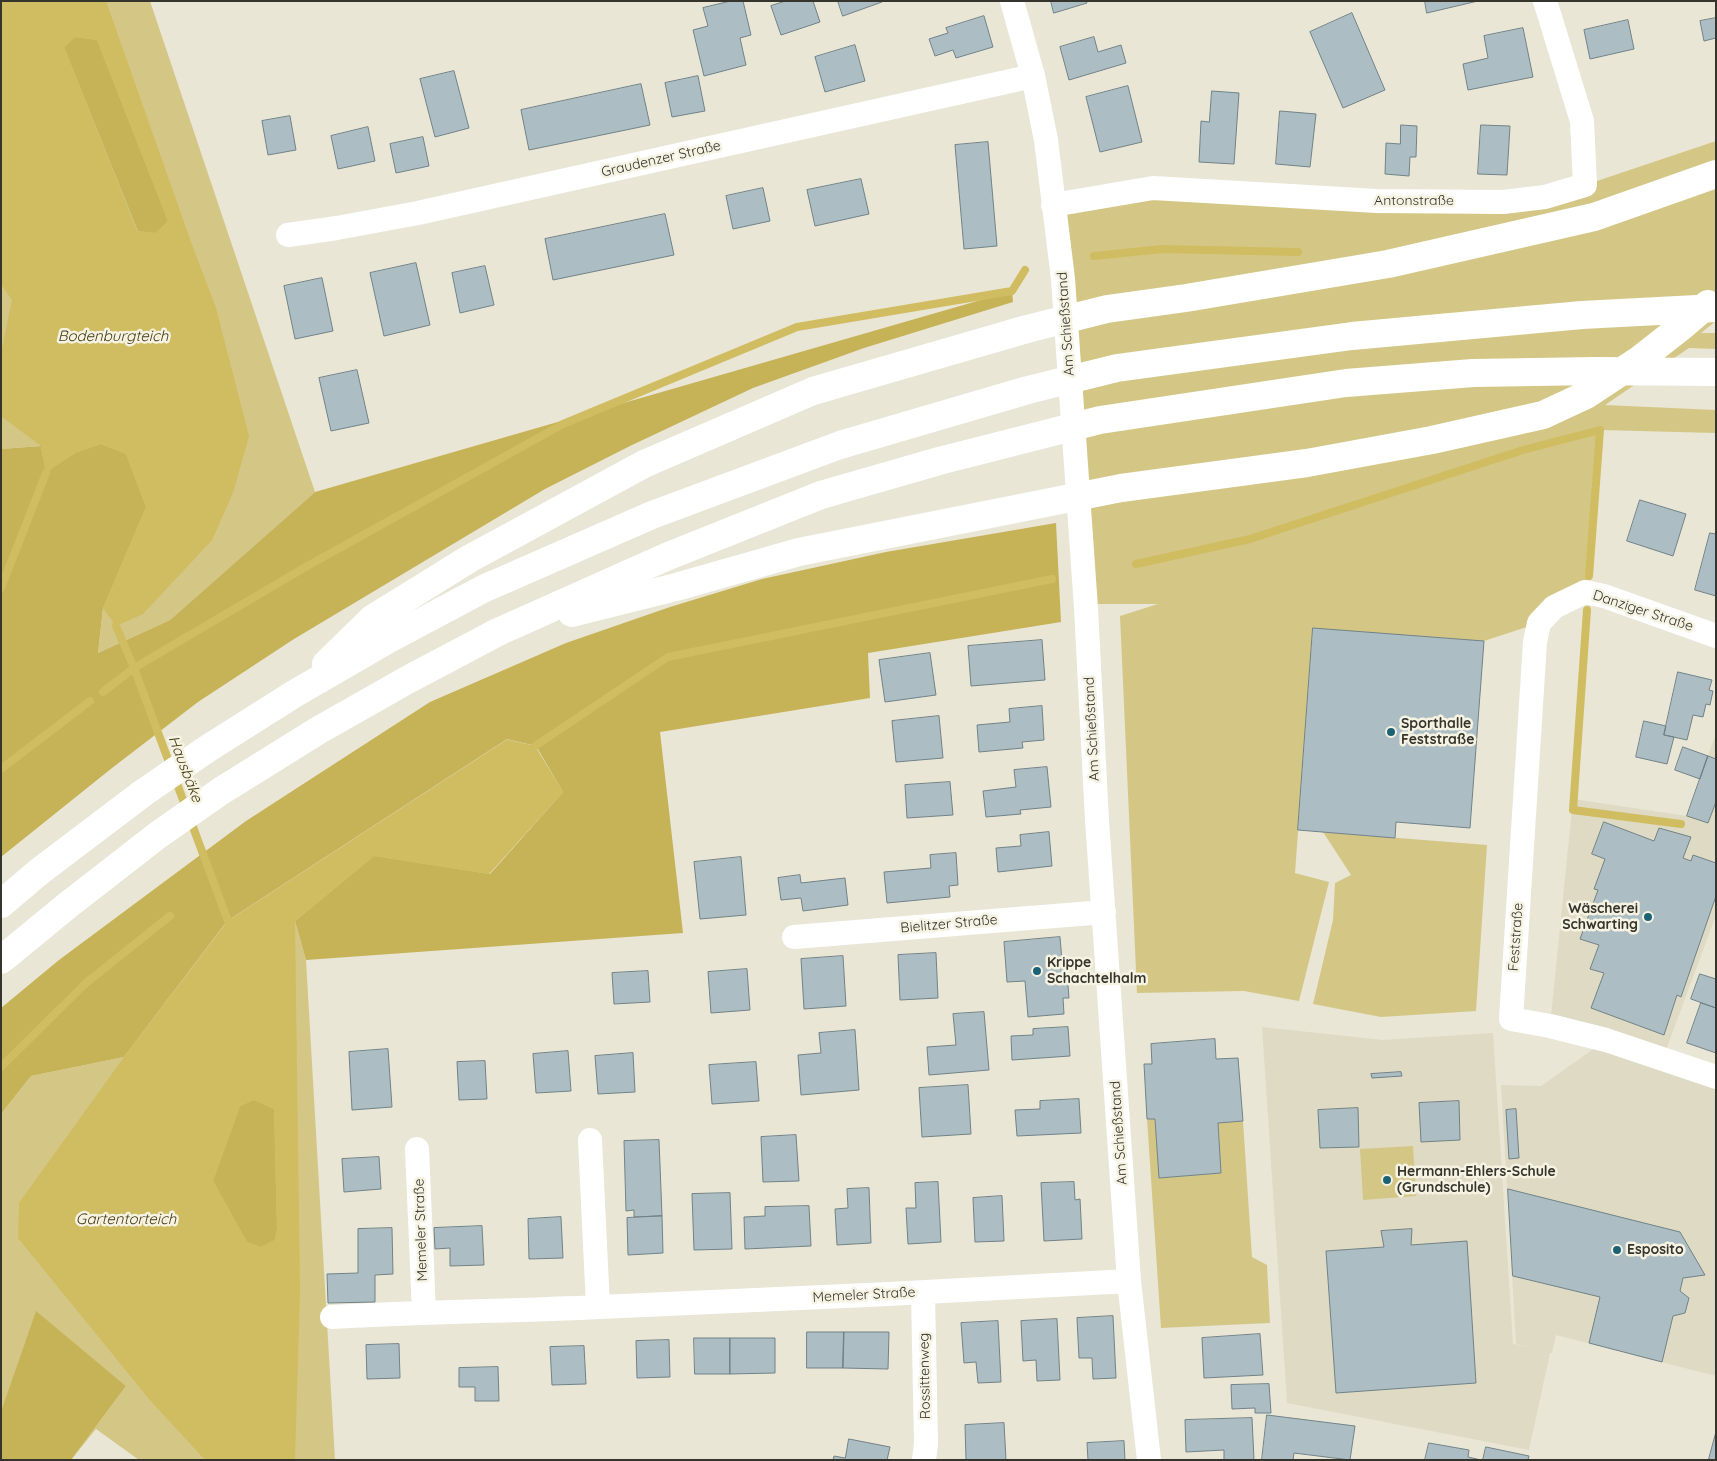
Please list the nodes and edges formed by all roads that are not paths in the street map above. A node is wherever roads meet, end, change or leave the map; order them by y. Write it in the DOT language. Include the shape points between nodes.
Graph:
graph roads {
  1 [pos="1012,1"];
  2 [pos="1545,1"];
  3 [pos="1033,76"];
  4 [pos="1716,174"];
  5 [pos="1053,205"];
  6 [pos="288,234"];
  7 [pos="1716,296"];
  8 [pos="1716,308"];
  9 [pos="1716,372"];
  10 [pos="498,632"];
  11 [pos="1537,633"];
  12 [pos="1716,636"];
  13 [pos="294,694"];
  14 [pos="1,904"];
  15 [pos="1104,912"];
  16 [pos="794,936"];
  17 [pos="1,960"];
  18 [pos="1716,1078"];
  19 [pos="590,1140"];
  20 [pos="417,1149"];
  21 [pos="1129,1281"];
  22 [pos="923,1293"];
  23 [pos="598,1308"];
  24 [pos="424,1312"];
  25 [pos="332,1317"];
  26 [pos="924,1460"];
  27 [pos="1149,1460"];
  1 -- 3 [label="street, Am Schießstand"];
  2 -- 5 [label="street, Antonstraße" via="1582,121 1585,185 1545,197 1503,202 1377,201 1153,188"];
  3 -- 5 [label="street, Am Schießstand" via="1046,140"];
  3 -- 6 [label="street, Graudenzer Straße" via="418,213"];
  4 -- 13 [label="highway" via="1594,217 1397,262 1107,309 813,391 644,464 469,559 372,619"];
  5 -- 15 [label="street, Am Schießstand" via="1063,279"];
  7 -- 10 [label="highway" via="1639,360 1586,395 1543,415 1307,463 1121,488 799,552"];
  8 -- 13 [label="highway" via="1582,315 1352,336 1117,368 1028,390 840,445 652,514 483,589"];
  9 -- 10 [label="highway" via="1473,373 1346,383 1100,420 821,495 666,557"];
  10 -- 17 [label="highway" via="319,730 221,791 158,835"];
  11 -- 12 [label="street, Danziger Straße" via="1554,607 1585,592"];
  11 -- 18 [label="street, Feststraße" via="1511,1019 1606,1040"];
  13 -- 14 [label="highway" via="143,793"];
  15 -- 16 [label="street, Bielitzer Straße"];
  15 -- 21 [label="street, Am Schießstand"];
  19 -- 23 [label="street"];
  20 -- 24 [label="street, Memeler Straße"];
  21 -- 22 [label="street, Memeler Straße"];
  21 -- 27 [label="street, Am Schießstand"];
  22 -- 23 [label="street, Memeler Straße"];
  22 -- 26 [label="street, Rossittenweg"];
  23 -- 24 [label="street, Memeler Straße"];
  24 -- 25 [label="street, Memeler Straße"];
}
